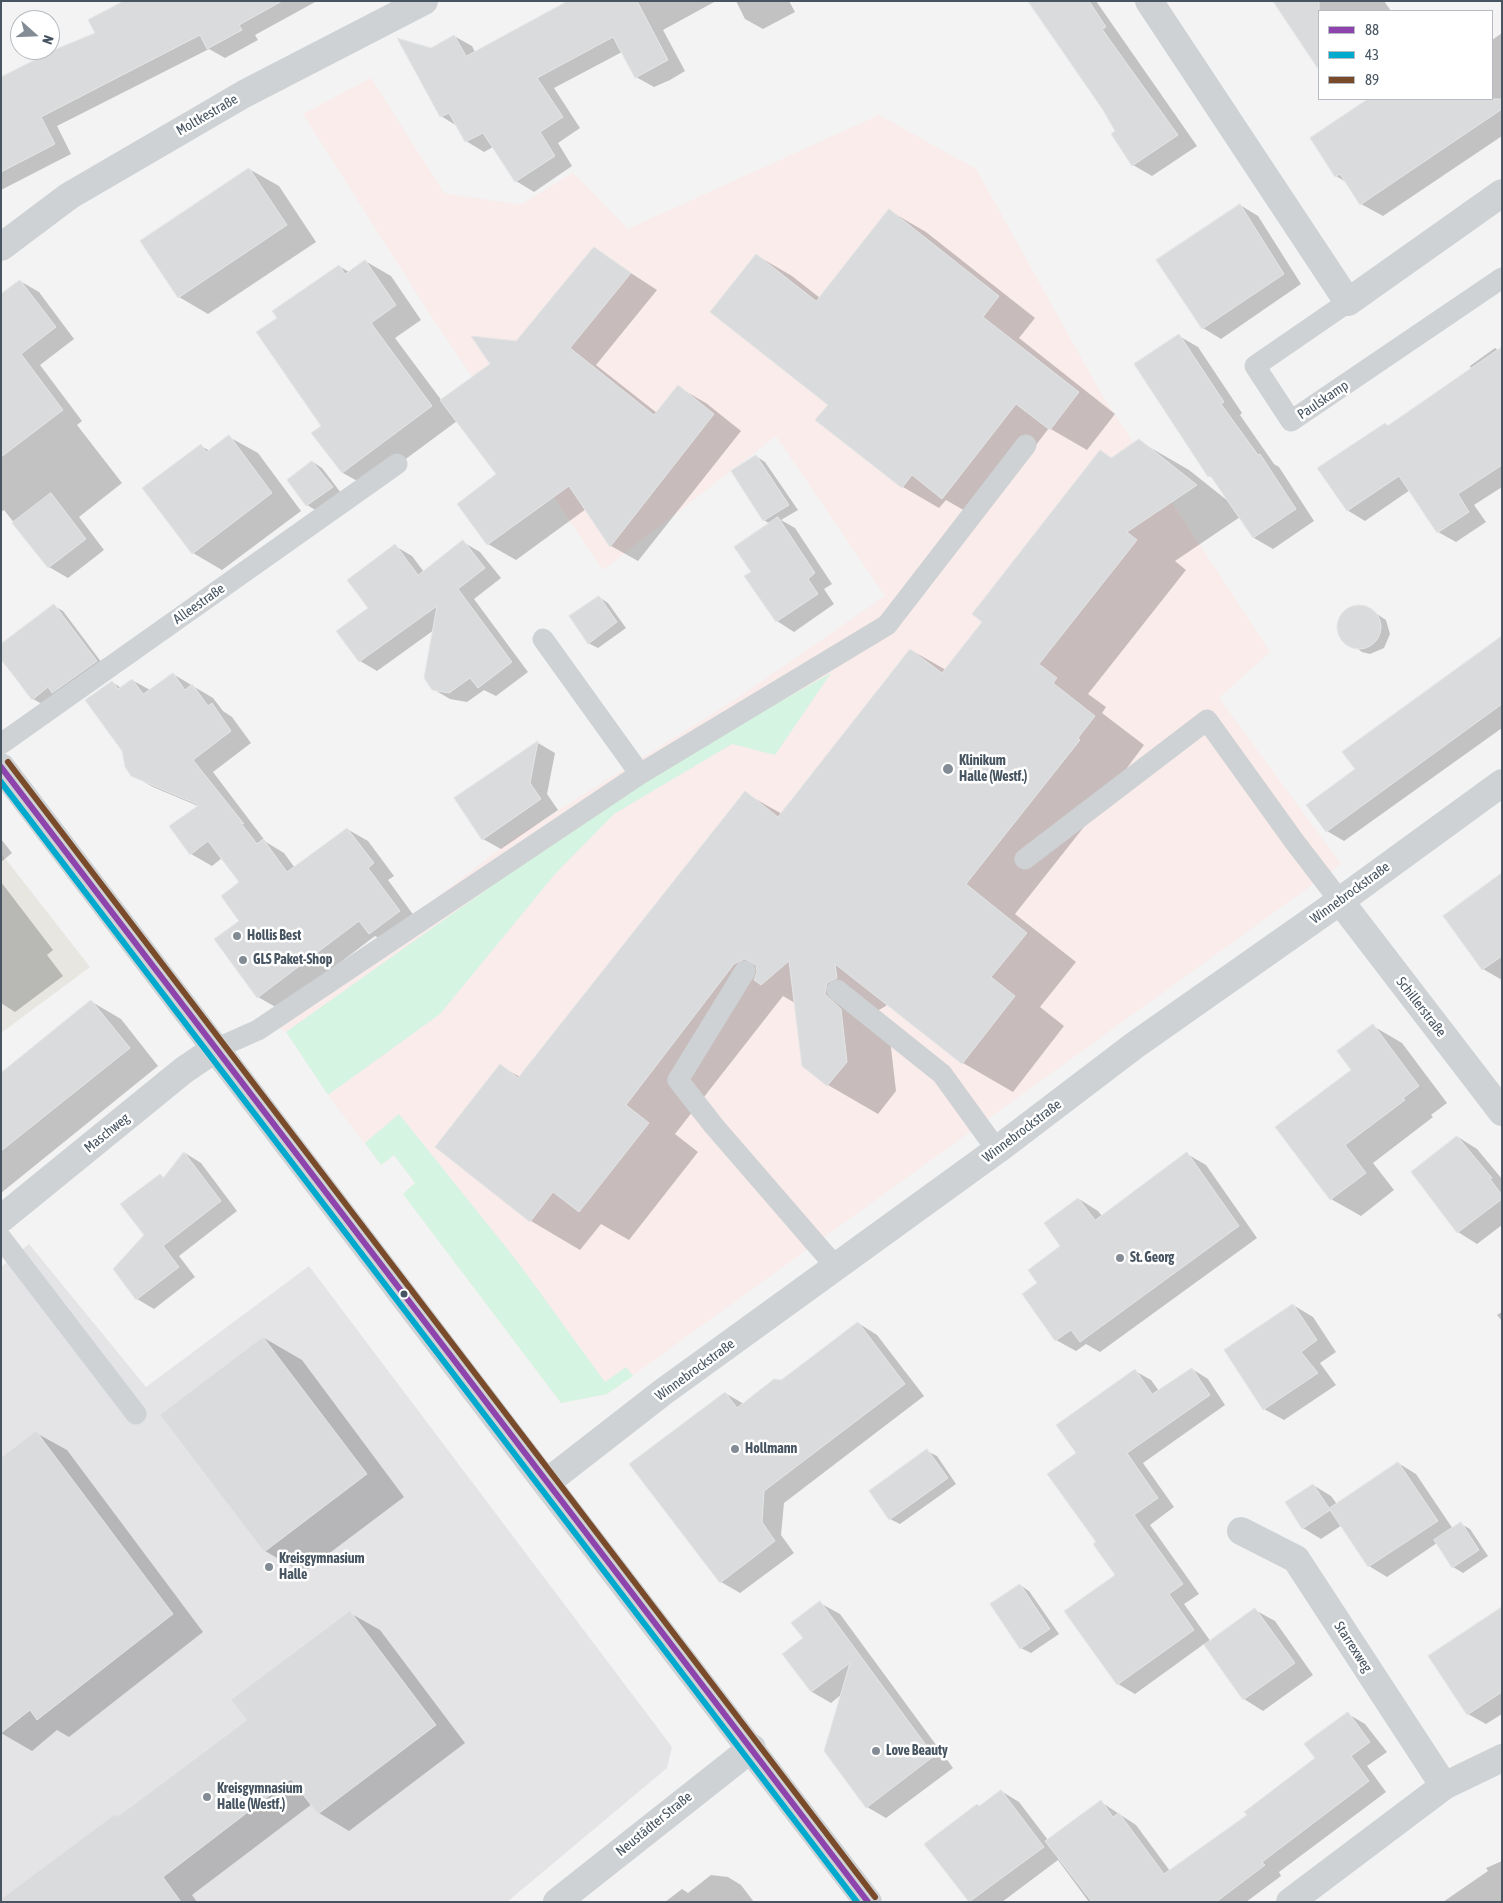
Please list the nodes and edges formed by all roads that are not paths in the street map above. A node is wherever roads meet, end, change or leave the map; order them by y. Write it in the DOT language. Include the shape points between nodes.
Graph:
graph roads {
  1 [pos="424,1"];
  2 [pos="1148,1"];
  3 [pos="1502,193"];
  4 [pos="1,247"];
  5 [pos="1502,278"];
  6 [pos="1348,302"];
  7 [pos="1026,445"];
  8 [pos="397,464"];
  9 [pos="544,639"];
  10 [pos="1,744"];
  11 [pos="1,767"];
  12 [pos="640,774"];
  13 [pos="1502,783"];
  14 [pos="1025,859"];
  15 [pos="1340,901"];
  16 [pos="745,971"];
  17 [pos="837,990"];
  18 [pos="215,1049"];
  19 [pos="1502,1112"];
  20 [pos="997,1150"];
  21 [pos="1,1219"];
  22 [pos="1,1238"];
  23 [pos="836,1267"];
  24 [pos="136,1414"];
  25 [pos="546,1483"];
  26 [pos="1241,1531"];
  27 [pos="752,1748"];
  28 [pos="1502,1758"];
  29 [pos="1444,1786"];
  30 [pos="557,1902"];
  31 [pos="868,1902"];
  32 [pos="1290,1902"];
  1 -- 4 [label="street, Moltkestraße" via="244,94 69,196"];
  2 -- 6 [label="street"];
  3 -- 6 [label="street, Paulskamp"];
  5 -- 6 [label="lane, Paulskamp" via="1291,421 1255,366"];
  7 -- 12 [label="lane" via="887,625"];
  8 -- 10 [label="lane, Alleestraße"];
  9 -- 12 [label="lane"];
  11 -- 18 [label="street"];
  12 -- 18 [label="lane" via="258,1030"];
  13 -- 15 [label="street, Winnebrockstraße"];
  14 -- 15 [label="lane" via="1207,720"];
  15 -- 19 [label="street, Schillerstraße"];
  15 -- 20 [label="street, Winnebrockstraße" via="1135,1045"];
  16 -- 23 [label="lane" via="678,1080"];
  17 -- 20 [label="lane" via="942,1074"];
  18 -- 21 [label="street, Maschweg" via="184,1070"];
  18 -- 25 [label="street"];
  20 -- 23 [label="street, Winnebrockstraße"];
  22 -- 24 [label="lane"];
  23 -- 25 [label="street, Winnebrockstraße" via="663,1392"];
  25 -- 27 [label="street"];
  26 -- 29 [label="street, Starrexweg" via="1296,1559"];
  27 -- 30 [label="street, Neustädter Straße"];
  27 -- 31 [label="street"];
  28 -- 29 [label="street"];
  29 -- 32 [label="street"];
}
